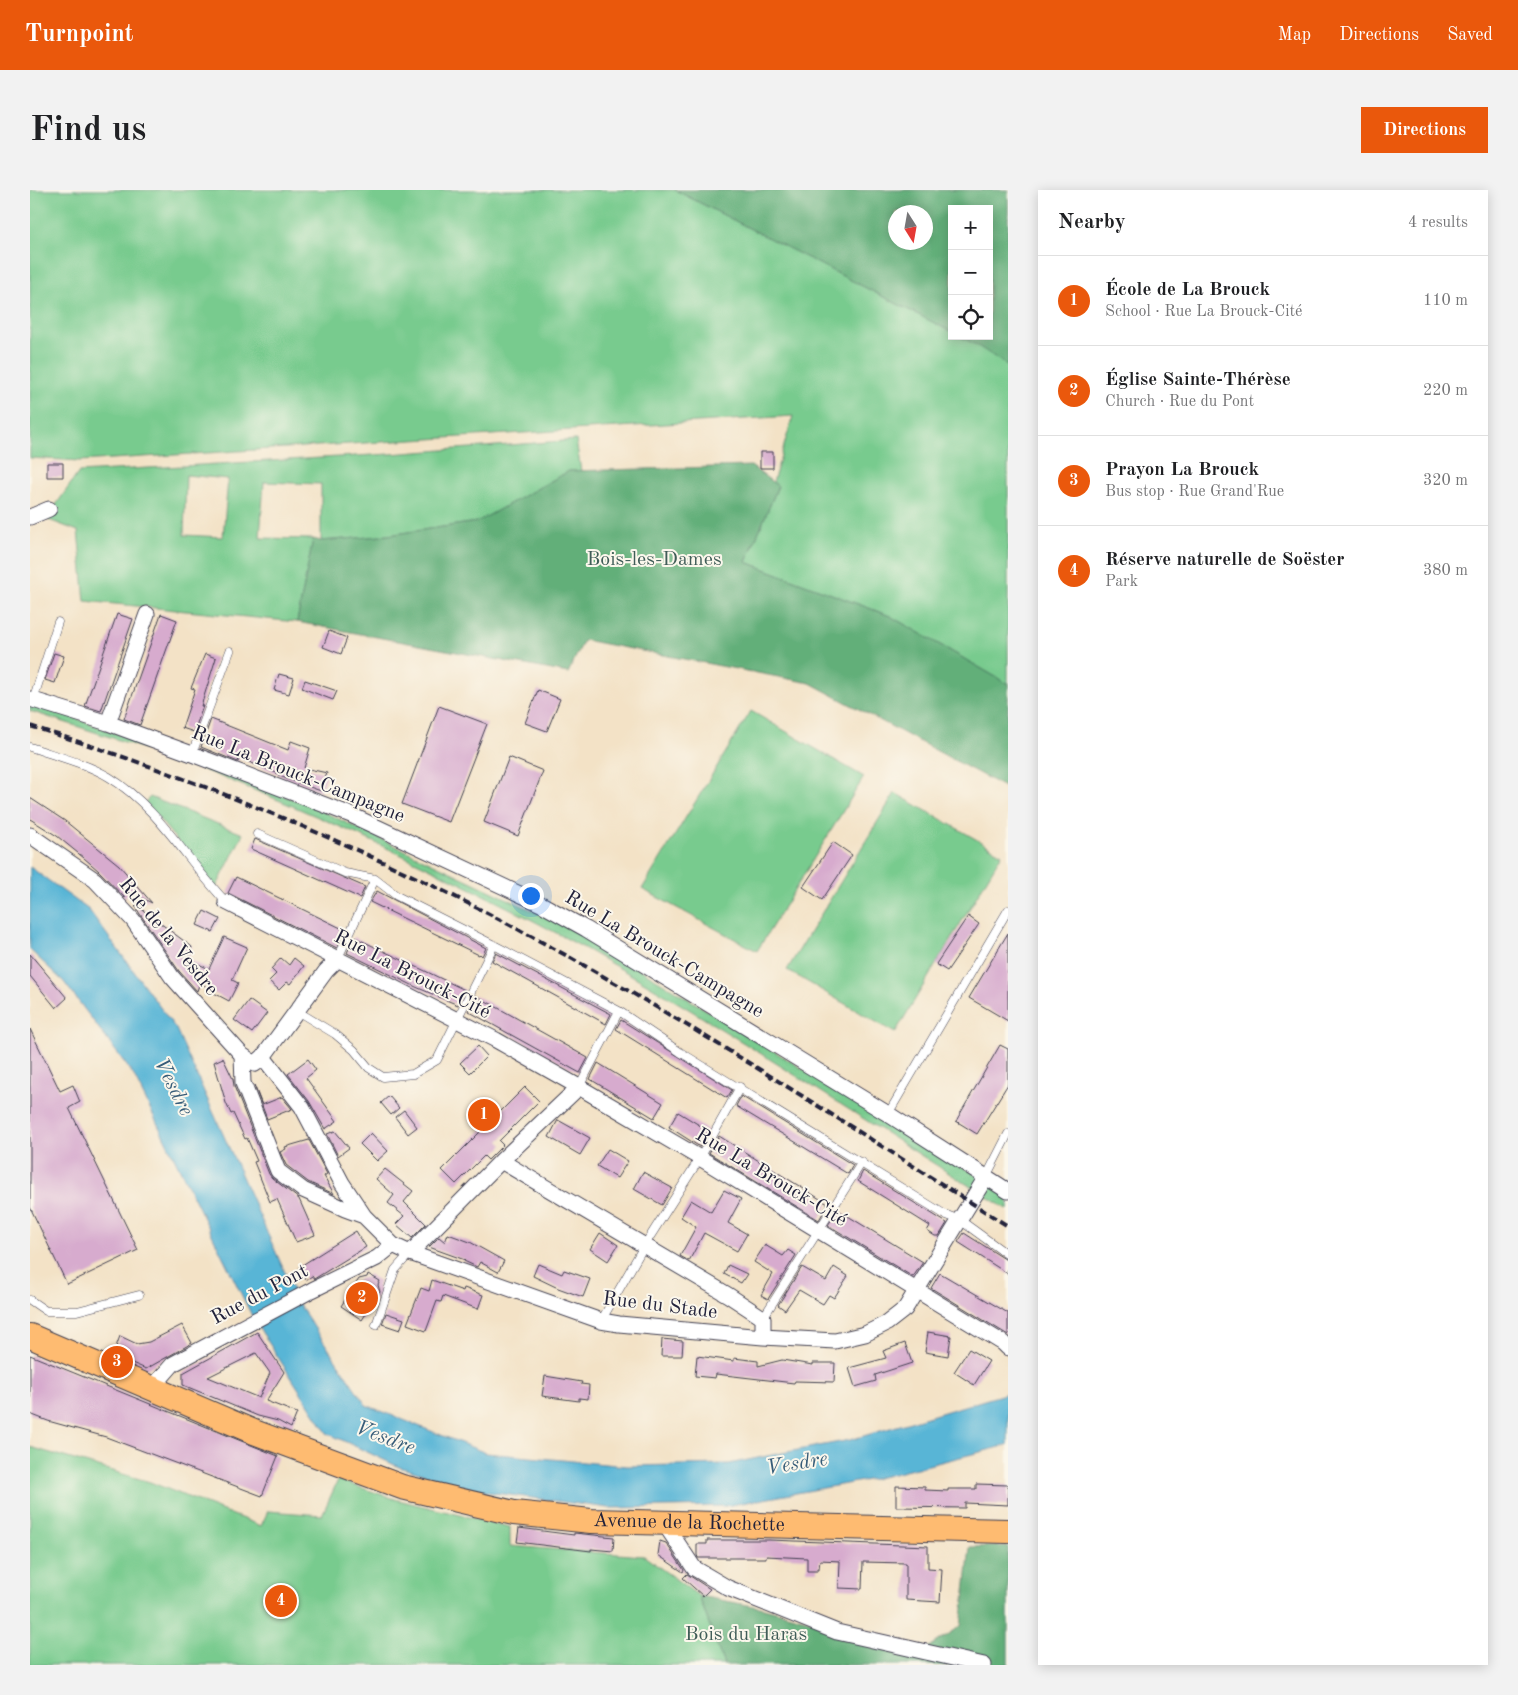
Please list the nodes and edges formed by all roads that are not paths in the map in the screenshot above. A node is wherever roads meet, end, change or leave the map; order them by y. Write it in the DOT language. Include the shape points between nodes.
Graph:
graph roads {
  1 [pos="49,509"];
  2 [pos="30,517"];
  3 [pos="147,614"];
  4 [pos="58,622"];
  5 [pos="230,651"];
  6 [pos="32,699"];
  7 [pos="108,723"];
  8 [pos="30,748"];
  9 [pos="192,754"];
  10 [pos="257,834"];
  11 [pos="30,835"];
  12 [pos="375,879"];
  13 [pos="226,902"];
  14 [pos="1008,910"];
  15 [pos="494,945"];
  16 [pos="337,960"];
  17 [pos="297,1011"];
  18 [pos="618,1011"];
  19 [pos="456,1020"];
  20 [pos="242,1055"];
  21 [pos="263,1057"];
  22 [pos="579,1087"];
  23 [pos="740,1088"];
  24 [pos="888,1114"];
  25 [pos="1008,1134"];
  26 [pos="700,1158"];
  27 [pos="502,1161"];
  28 [pos="862,1162"];
  29 [pos="986,1177"];
  30 [pos="1008,1191"];
  31 [pos="364,1216"];
  32 [pos="960,1220"];
  33 [pos="818,1231"];
  34 [pos="393,1245"];
  35 [pos="644,1246"];
  36 [pos="410,1253"];
  37 [pos="1008,1255"];
  38 [pos="916,1290"];
  39 [pos="139,1295"];
  40 [pos="30,1300"];
  41 [pos="763,1318"];
  42 [pos="601,1321"];
  43 [pos="376,1325"];
  44 [pos="30,1336"];
  45 [pos="763,1337"];
  46 [pos="1008,1348"];
  47 [pos="152,1388"];
  48 [pos="664,1523"];
  49 [pos="1008,1531"];
  50 [pos="984,1665"];
  1 -- 2 [label="street"];
  3 -- 7 [label="street"];
  4 -- 6 [label="lane"];
  5 -- 9 [label="lane"];
  6 -- 7 [label="street, Rue La Brouck-Campagne"];
  7 -- 9 [label="street, Rue La Brouck-Campagne"];
  8 -- 13 [label="lane" via="96,770 127,790 179,844"];
  9 -- 24 [label="street, Rue La Brouck-Campagne" via="351,815 543,905"];
  10 -- 12 [label="lane" via="345,873"];
  11 -- 20 [label="street, Rue de la Vesdre" via="95,880 133,920 172,976"];
  12 -- 15 [label="lane" via="397,896"];
  12 -- 16 [label="lane"];
  13 -- 16 [label="street, Rue La Brouck-Cité"];
  14 -- 24 [label="lane"];
  15 -- 18 [label="lane"];
  15 -- 19 [label="lane"];
  16 -- 17 [label="street"];
  16 -- 19 [label="street, Rue La Brouck-Cité"];
  17 -- 19 [label="lane" via="335,1034 369,1068 384,1077 413,1074 437,1060"];
  17 -- 21 [label="street"];
  18 -- 22 [label="lane"];
  18 -- 23 [label="lane"];
  19 -- 22 [label="street, Rue La Brouck-Cité"];
  20 -- 21 [label="street" via="255,1064"];
  20 -- 31 [label="street" via="243,1083 278,1171 303,1190"];
  21 -- 31 [label="street" via="302,1107 342,1184"];
  22 -- 26 [label="street, Rue La Brouck-Cité"];
  22 -- 27 [label="street"];
  23 -- 26 [label="lane"];
  23 -- 28 [label="lane"];
  24 -- 29 [label="street, Rue La Brouck-Campagne"];
  25 -- 29 [label="lane"];
  26 -- 33 [label="street, Rue La Brouck-Cité"];
  26 -- 35 [label="lane"];
  27 -- 35 [label="street"];
  27 -- 36 [label="street"];
  28 -- 32 [label="lane" via="944,1214"];
  28 -- 33 [label="lane"];
  29 -- 30 [label="street, Rue La Brouck-Campagne"];
  29 -- 32 [label="street"];
  31 -- 34 [label="street"];
  32 -- 37 [label="lane"];
  32 -- 38 [label="street"];
  33 -- 38 [label="street, Rue La Brouck-Cité"];
  33 -- 41 [label="lane"];
  34 -- 36 [label="street, Rue du Stade"];
  34 -- 47 [label="street, Rue du Pont" via="377,1258 173,1364"];
  35 -- 41 [label="street"];
  35 -- 42 [label="lane"];
  36 -- 42 [label="street, Rue du Stade"];
  36 -- 43 [label="lane" via="395,1270"];
  38 -- 45 [label="street, Rue du Stade" via="905,1309 865,1334 835,1341"];
  38 -- 46 [label="street, Rue La Brouck-Cité"];
  39 -- 40 [label="lane" via="77,1311 46,1311"];
  41 -- 45 [label="street"];
  42 -- 45 [label="street, Rue du Stade"];
  44 -- 47 [label="main road, Avenue de la Rochette"];
  47 -- 48 [label="main road, Avenue de la Rochette" via="254,1432 402,1487 514,1513 591,1521"];
  48 -- 49 [label="main road, Avenue de la Rochette"];
  48 -- 50 [label="street" via="694,1568 728,1588 837,1632"];
}
